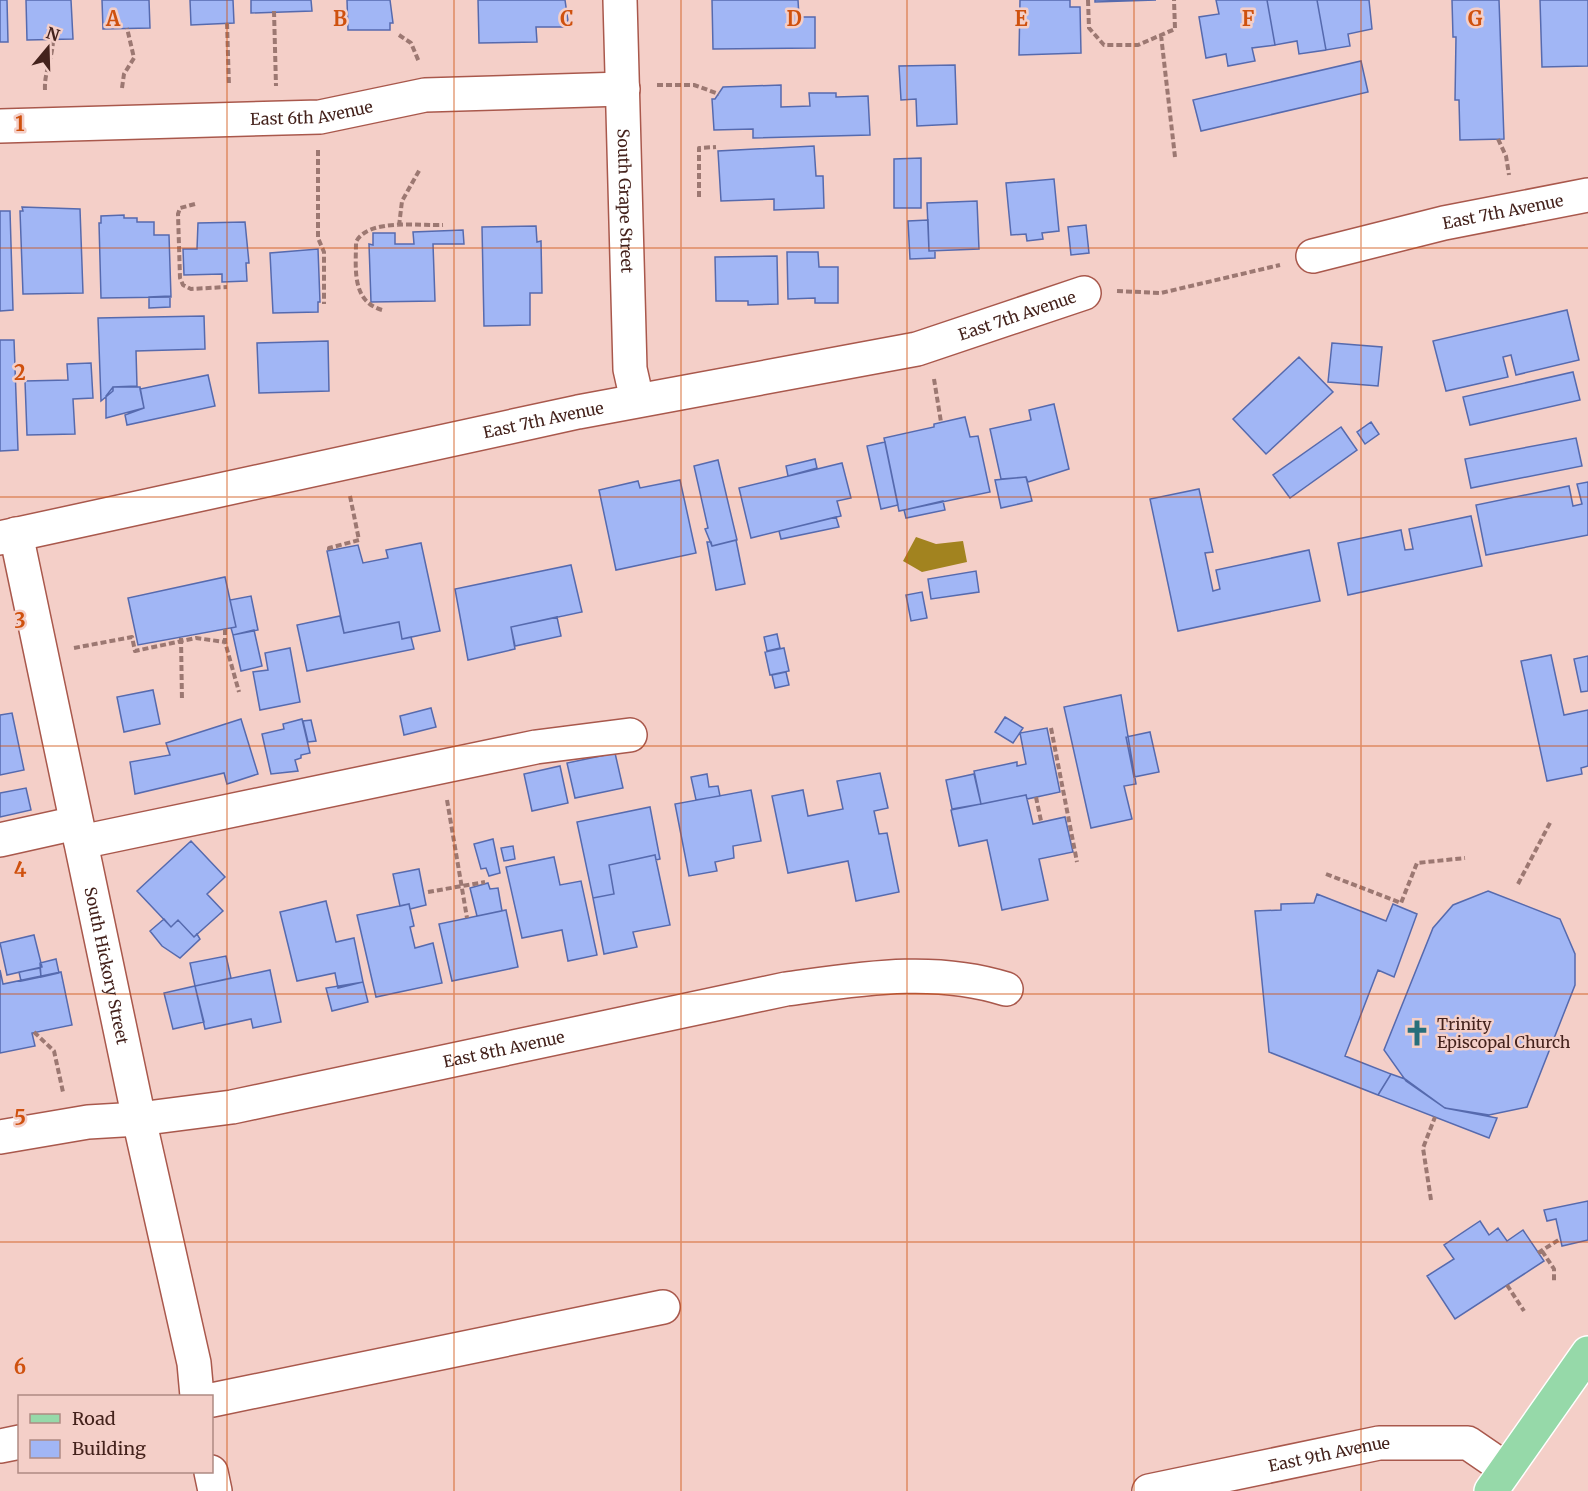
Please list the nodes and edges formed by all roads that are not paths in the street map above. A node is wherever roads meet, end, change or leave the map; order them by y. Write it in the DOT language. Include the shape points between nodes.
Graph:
graph roads {
  1 [pos="620,0"];
  2 [pos="622,89"];
  3 [pos="0,126"];
  4 [pos="1588,195"];
  5 [pos="1313,256"];
  6 [pos="1084,293"];
  7 [pos="637,400"];
  8 [pos="8,536"];
  9 [pos="630,735"];
  10 [pos="78,833"];
  11 [pos="0,840"];
  12 [pos="1006,989"];
  13 [pos="139,1119"];
  14 [pos="0,1137"];
  15 [pos="663,1307"];
  16 [pos="1588,1353"];
  17 [pos="197,1395"];
  18 [pos="213,1400"];
  19 [pos="18,1442"];
  20 [pos="0,1446"];
  21 [pos="211,1473"];
  22 [pos="1498,1480"];
  23 [pos="215,1491"];
  24 [pos="1149,1491"];
  1 -- 2 [label="street, South Grape Street"];
  2 -- 3 [label="street, East 6th Avenue" via="425,95 318,116"];
  2 -- 7 [label="street, South Grape Street" via="630,369"];
  4 -- 5 [label="street, East 7th Avenue" via="1444,223"];
  6 -- 7 [label="street, East 7th Avenue" via="928,346"];
  7 -- 8 [label="street, East 7th Avenue"];
  8 -- 10 [label="street, South Hickory Street"];
  9 -- 10 [label="street" via="536,747"];
  10 -- 11 [label="street"];
  10 -- 13 [label="street, South Hickory Street"];
  12 -- 13 [label="street, East 8th Avenue" via="974,979 935,975 786,989 315,1091"];
  13 -- 14 [label="street, East 8th Avenue" via="69,1125"];
  13 -- 17 [label="street, South Hickory Street" via="194,1363"];
  15 -- 18 [label="street"];
  16 -- 22 [label="main road"];
  19 -- 20 [label="street"];
  21 -- 23 [label="street"];
  22 -- 24 [label="street, East 9th Avenue" via="1468,1443 1378,1443"];
}
